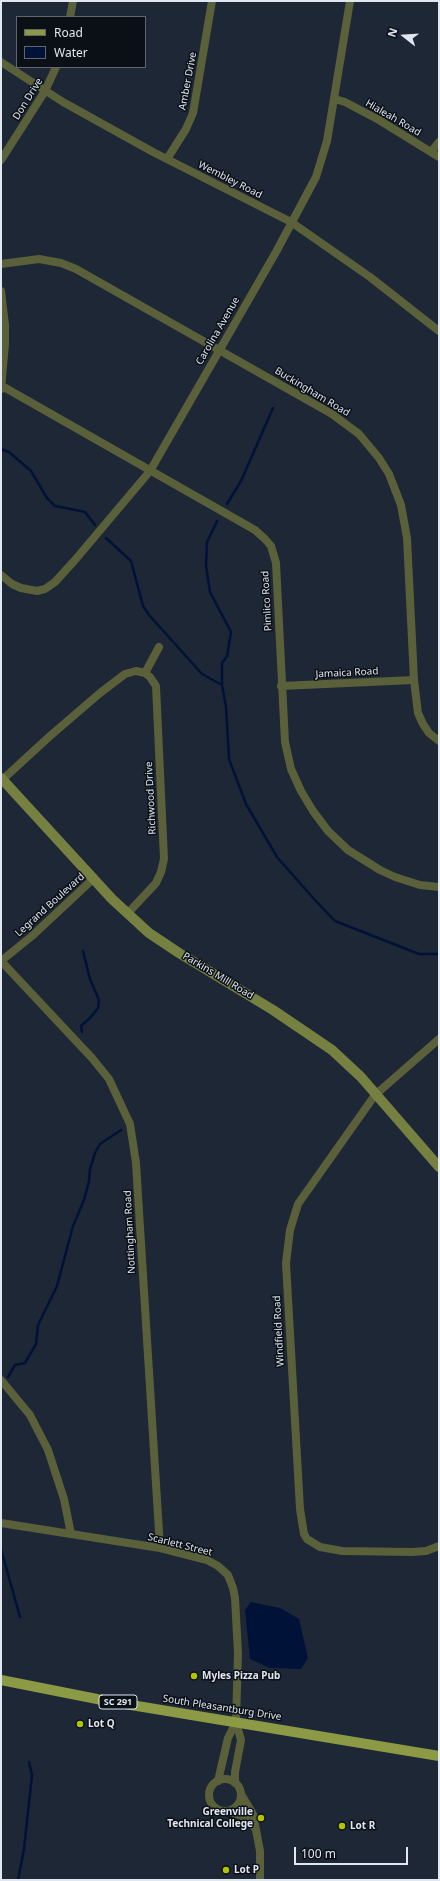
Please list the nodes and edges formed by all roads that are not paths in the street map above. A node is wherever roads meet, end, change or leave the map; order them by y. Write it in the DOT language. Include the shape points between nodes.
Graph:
graph roads {
  1 [pos="73,1"];
  2 [pos="212,1"];
  3 [pos="350,1"];
  4 [pos="70,16"];
  5 [pos="1,62"];
  6 [pos="56,68"];
  7 [pos="45,91"];
  8 [pos="335,98"];
  9 [pos="439,142"];
  10 [pos="435,154"];
  11 [pos="167,159"];
  12 [pos="1,160"];
  13 [pos="291,222"];
  14 [pos="1,264"];
  15 [pos="1,291"];
  16 [pos="439,331"];
  17 [pos="219,349"];
  18 [pos="2,387"];
  19 [pos="150,471"];
  20 [pos="1,575"];
  21 [pos="159,647"];
  22 [pos="145,673"];
  23 [pos="414,680"];
  24 [pos="281,686"];
  25 [pos="439,741"];
  26 [pos="2,779"];
  27 [pos="94,878"];
  28 [pos="439,887"];
  29 [pos="128,914"];
  30 [pos="1,961"];
  31 [pos="439,1039"];
  32 [pos="375,1095"];
  33 [pos="439,1167"];
  34 [pos="1,1380"];
  35 [pos="1,1523"];
  36 [pos="71,1534"];
  37 [pos="439,1546"];
  38 [pos="160,1548"];
  39 [pos="1,1680"];
  40 [pos="236,1722"];
  41 [pos="439,1756"];
  42 [pos="218,1781"];
  43 [pos="235,1783"];
  44 [pos="241,1794"];
  45 [pos="227,1811"];
  46 [pos="255,1828"];
  47 [pos="260,1880"];
  1 -- 4 [label="street"];
  2 -- 11 [label="street, Amber Drive" via="192,113 186,129"];
  3 -- 8 [label="street, Carolina Avenue"];
  5 -- 7 [label="street, Wembley Road"];
  6 -- 7 [label="street, Don Drive"];
  7 -- 11 [label="street, Wembley Road"];
  7 -- 12 [label="street, Don Drive"];
  8 -- 10 [label="street, Hialeah Road" via="379,120"];
  8 -- 13 [label="street, Carolina Avenue" via="321,163 312,188"];
  9 -- 10 [label="street"];
  11 -- 13 [label="street, Wembley Road"];
  13 -- 16 [label="street, Wembley Road" via="370,277"];
  13 -- 17 [label="street, Carolina Avenue"];
  14 -- 17 [label="street, Buckingham Road" via="39,259 61,263"];
  15 -- 18 [label="street" via="5,325"];
  17 -- 19 [label="street, Carolina Avenue"];
  17 -- 23 [label="street, Buckingham Road" via="350,426 379,458 389,474 401,505 407,538"];
  18 -- 19 [label="street, Pimlico Road"];
  19 -- 20 [label="street, Carolina Avenue" via="75,560 45,589 37,591 21,588"];
  19 -- 24 [label="street, Pimlico Road" via="255,530 271,546 276,563"];
  21 -- 22 [label="street"];
  22 -- 26 [label="street" via="136,671 125,674"];
  22 -- 29 [label="street, Richwood Drive" via="156,686 164,859 156,882"];
  23 -- 24 [label="street, Jamaica Road"];
  23 -- 25 [label="street, Buckingham Road" via="420,718 429,733"];
  24 -- 28 [label="street, Pimlico Road" via="285,742 291,769 309,805 328,831 348,850 380,870 408,882"];
  26 -- 27 [label="street, Parkins Mill Road"];
  27 -- 29 [label="street, Parkins Mill Road"];
  27 -- 30 [label="street, Legrand Boulevard"];
  29 -- 32 [label="street, Parkins Mill Road" via="179,953 317,1038 360,1077"];
  30 -- 38 [label="street, Nottingham Road" via="109,1079 130,1124 136,1163"];
  31 -- 32 [label="street, Windfield Road"];
  32 -- 33 [label="street, Parkins Mill Road"];
  32 -- 37 [label="street, Windfield Road" via="298,1204 290,1230 286,1285 302,1527 307,1539 312,1543 342,1552 412,1552 426,1551"];
  34 -- 36 [label="street" via="30,1415 48,1450 64,1499"];
  35 -- 36 [label="street, Scarlett Street"];
  36 -- 38 [label="street, Scarlett Street"];
  38 -- 40 [label="street, Scarlett Street" via="207,1560 228,1575 235,1598 238,1653"];
  39 -- 40 [label="main road, South Pleasantburg Drive / SC 291" via="107,1701"];
  40 -- 41 [label="main road, South Pleasantburg Drive / SC 291"];
  40 -- 42 [label="street" via="228,1738"];
  40 -- 43 [label="street" via="241,1740"];
  42 -- 43 [label="street" via="227,1780"];
  42 -- 45 [label="street" via="212,1786 209,1798 217,1809"];
  43 -- 44 [label="street"];
  44 -- 45 [label="street" via="236,1807"];
  44 -- 46 [label="street" via="253,1814"];
  45 -- 46 [label="street" via="245,1817"];
  46 -- 47 [label="street" via="260,1851"];
}
